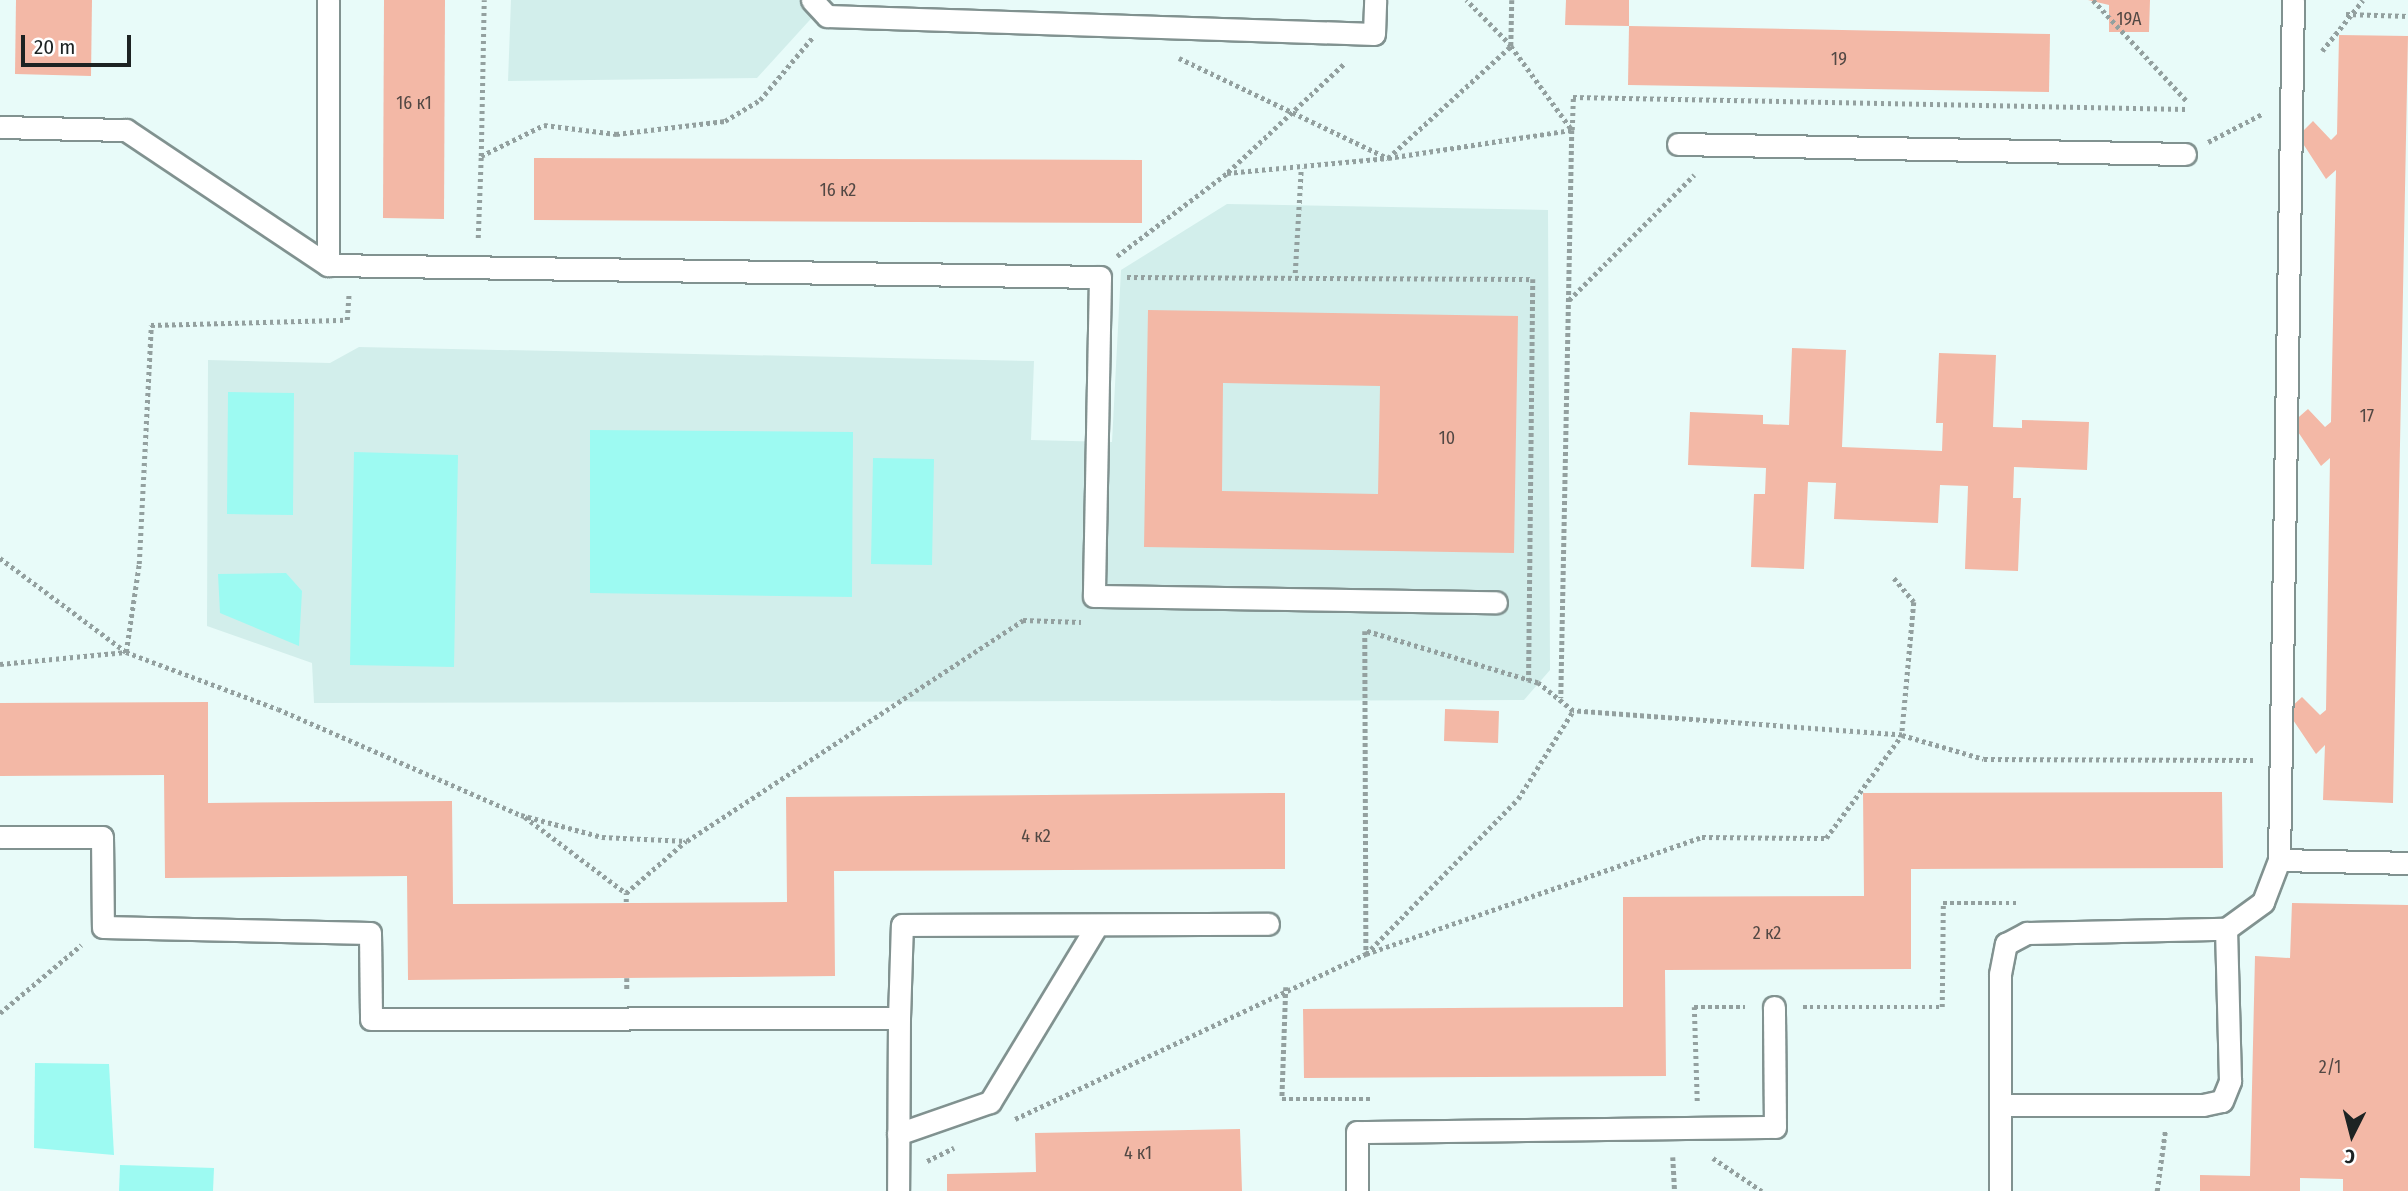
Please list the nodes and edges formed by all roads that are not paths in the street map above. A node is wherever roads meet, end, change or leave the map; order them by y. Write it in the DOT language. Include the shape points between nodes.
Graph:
graph roads {
  1 [pos="328,0"];
  2 [pos="812,0"];
  3 [pos="1375,0"];
  4 [pos="2292,0"];
  5 [pos="0,127"];
  6 [pos="1678,144"];
  7 [pos="2185,154"];
  8 [pos="328,265"];
  9 [pos="1496,602"];
  10 [pos="0,837"];
  11 [pos="2279,859"];
  12 [pos="2408,863"];
  13 [pos="1268,925"];
  14 [pos="2226,929"];
  15 [pos="1094,930"];
  16 [pos="1774,1007"];
  17 [pos="899,1018"];
  18 [pos="2003,1105"];
  19 [pos="898,1134"];
  20 [pos="898,1191"];
  21 [pos="1357,1191"];
  22 [pos="2000,1191"];
  1 -- 8 [label="lane"];
  2 -- 3 [label="lane" via="831,16 1374,34"];
  4 -- 11 [label="lane"];
  5 -- 8 [label="lane" via="126,130"];
  6 -- 7 [label="lane"];
  8 -- 9 [label="lane" via="1100,277 1094,596"];
  10 -- 17 [label="lane" via="102,838 103,927 370,933 372,1019"];
  11 -- 12 [label="lane"];
  11 -- 14 [label="lane" via="2263,902"];
  13 -- 15 [label="lane"];
  14 -- 18 [label="lane" via="2027,933 2006,944 2000,974"];
  14 -- 18 [label="lane" via="2230,1082 2222,1101"];
  15 -- 17 [label="lane" via="902,925"];
  15 -- 19 [label="lane" via="989,1102"];
  16 -- 21 [label="lane" via="1775,1128 1357,1132"];
  17 -- 19 [label="lane"];
  18 -- 22 [label="lane"];
  19 -- 20 [label="lane"];
}
